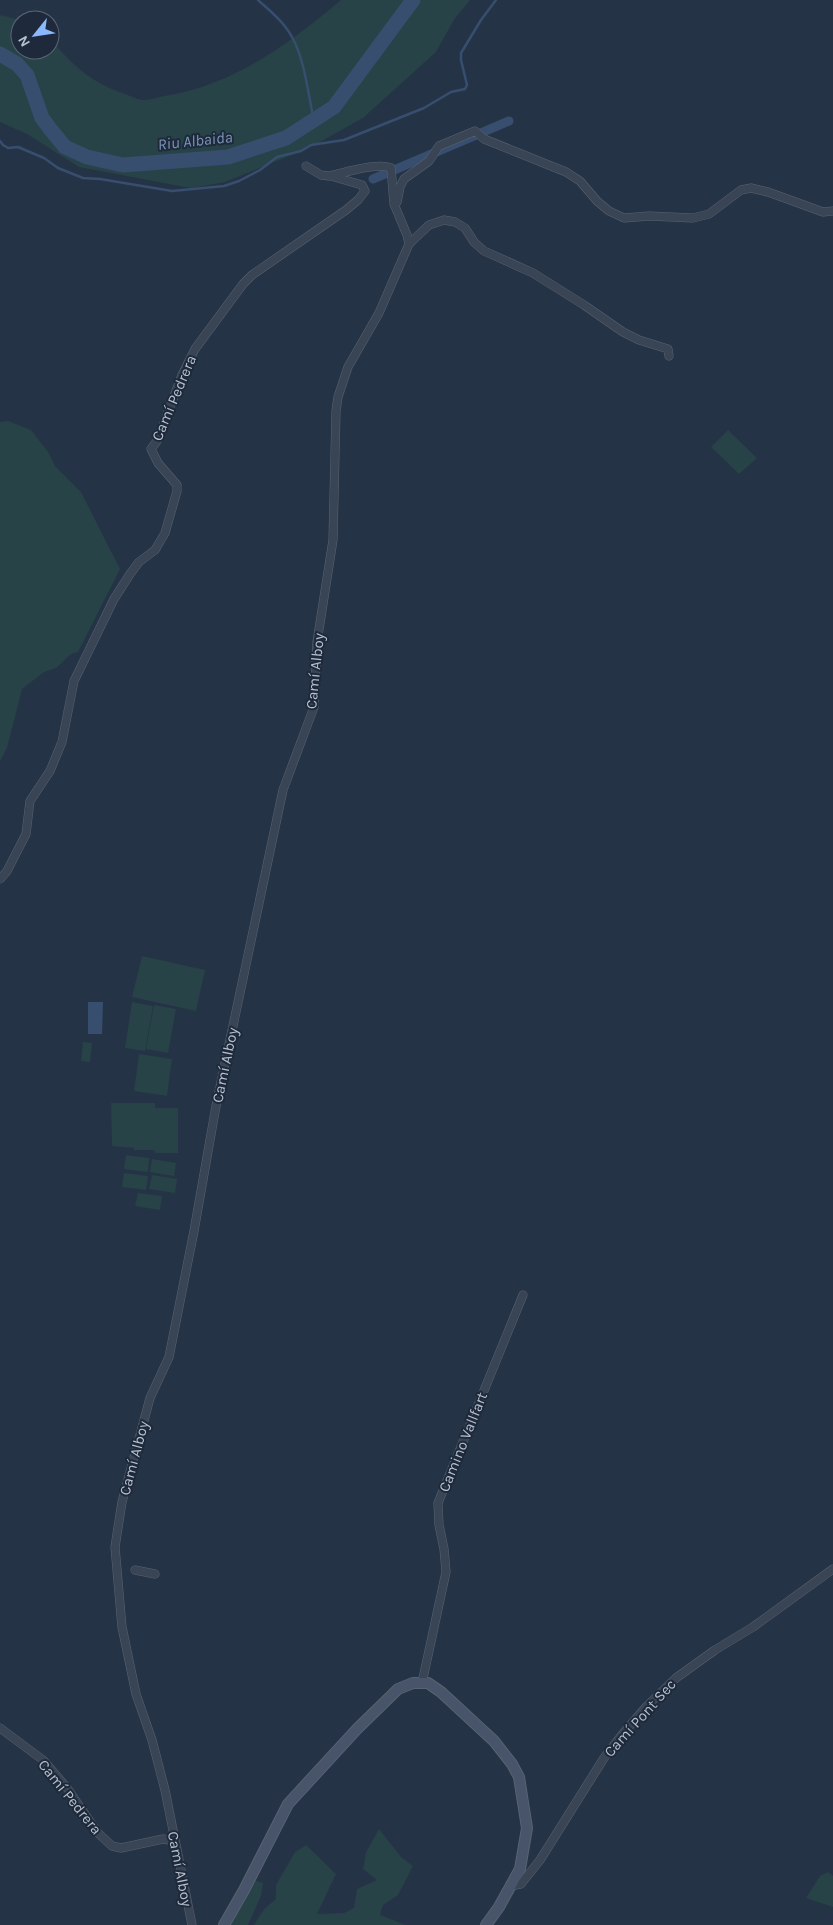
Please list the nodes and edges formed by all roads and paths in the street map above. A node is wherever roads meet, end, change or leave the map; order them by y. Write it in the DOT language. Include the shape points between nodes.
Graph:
graph roads {
  1 [pos="306,166"];
  2 [pos="329,176"];
  3 [pos="833,211"];
  4 [pos="397,214"];
  5 [pos="409,244"];
  6 [pos="669,356"];
  7 [pos="0,879"];
  8 [pos="523,1295"];
  9 [pos="833,1569"];
  10 [pos="135,1570"];
  11 [pos="155,1574"];
  12 [pos="422,1683"];
  13 [pos="0,1728"];
  14 [pos="175,1841"];
  15 [pos="510,1886"];
  16 [pos="192,1925"];
  17 [pos="224,1925"];
  18 [pos="486,1925"];
  1 -- 2 [label="street"];
  2 -- 4 [label="street" via="376,166 391,168"];
  2 -- 7 [label="street, Camí Pedrera" via="362,185 365,191 346,210 243,284 195,349 182,375 151,449 158,463 177,485 165,533 155,550 139,562 114,599 74,681 62,742 50,771 30,802 26,834"];
  3 -- 4 [label="street" via="823,212 751,188 741,190 709,214 693,218 624,218 609,211 580,181 566,172 484,139 475,131 441,144 429,161 404,179 397,198"];
  4 -- 5 [label="street"];
  5 -- 6 [label="street" via="429,225 444,220 455,222 465,228 484,251 533,273 623,332 668,349"];
  5 -- 14 [label="street, Camí Alboy" via="379,313 348,367 338,397 333,540 317,642 314,707 283,790 216,1106 169,1357 150,1398 122,1502 115,1547 122,1627 136,1694 152,1740"];
  8 -- 12 [label="street, Camino Vallfart" via="438,1503 446,1572"];
  9 -- 15 [label="street, Camí Pont Sec" via="716,1650 670,1684 646,1707 604,1758 540,1860 521,1884"];
  10 -- 11 [label="street"];
  12 -- 15 [label="main road" via="428,1683 441,1692 494,1741 519,1777 526,1828 520,1869"];
  12 -- 17 [label="main road" via="413,1683 398,1690 356,1729 288,1804"];
  13 -- 14 [label="street, Camí Pedrera" via="43,1760 67,1788 98,1834 112,1846 121,1848 162,1839"];
  14 -- 16 [label="street, Camí Alboy"];
  15 -- 18 [label="main road"];
}
